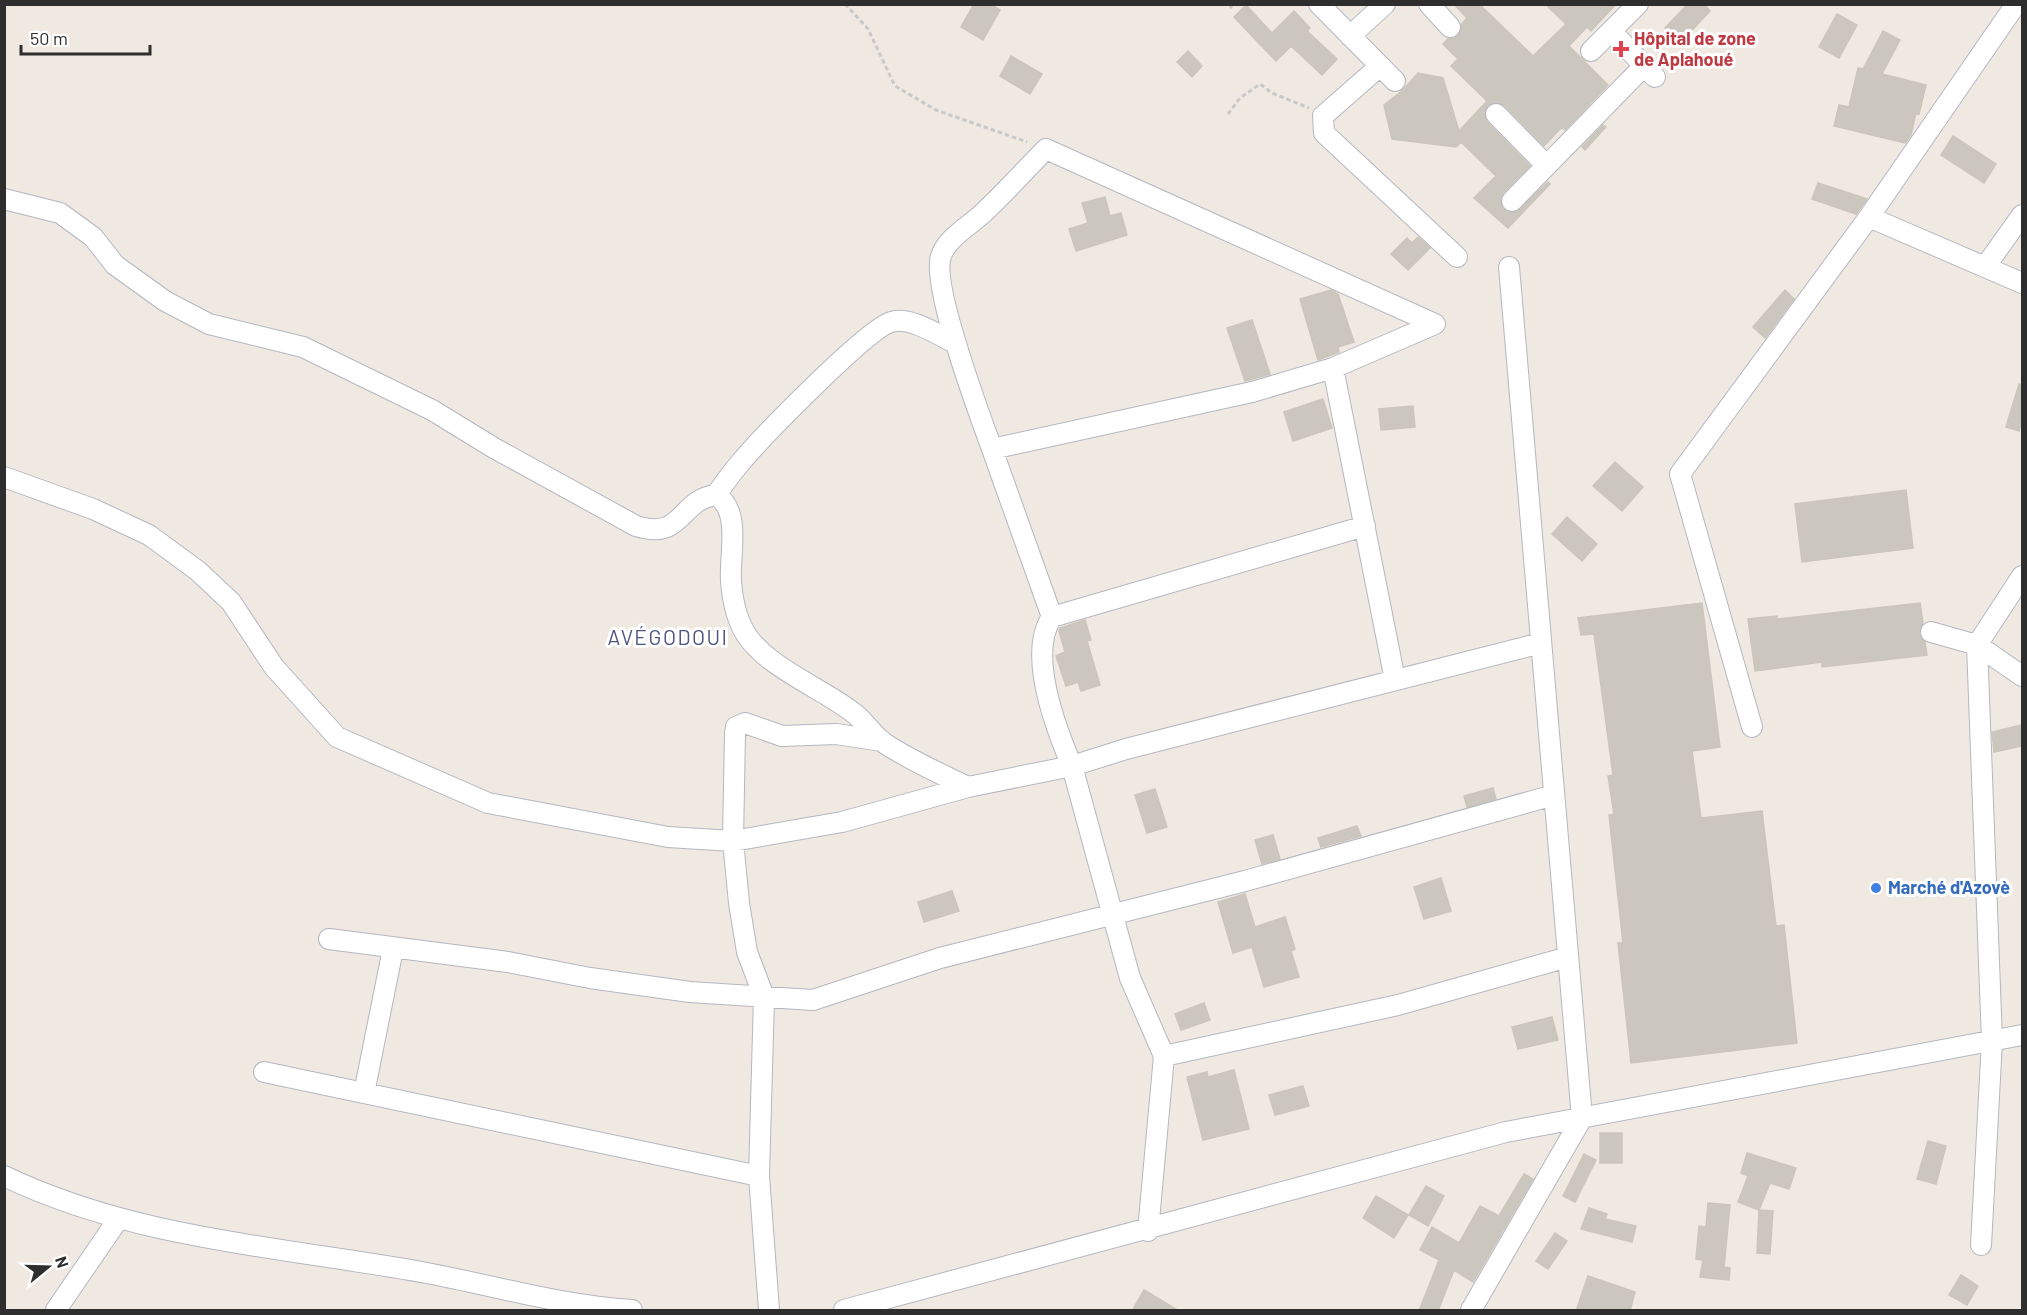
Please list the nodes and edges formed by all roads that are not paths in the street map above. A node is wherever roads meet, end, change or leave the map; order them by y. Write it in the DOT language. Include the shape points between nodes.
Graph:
graph roads {
  1 [pos="1319,4"];
  2 [pos="1385,4"];
  3 [pos="1429,4"];
  4 [pos="1638,4"];
  5 [pos="2016,4"];
  6 [pos="1450,27"];
  7 [pos="1612,32"];
  8 [pos="1350,36"];
  9 [pos="1591,51"];
  10 [pos="1380,66"];
  11 [pos="1395,81"];
  12 [pos="1496,114"];
  13 [pos="1546,165"];
  14 [pos="4,199"];
  15 [pos="1512,201"];
  16 [pos="2022,215"];
  17 [pos="1869,217"];
  18 [pos="1457,257"];
  19 [pos="1509,267"];
  20 [pos="1985,267"];
  21 [pos="2022,283"];
  22 [pos="955,343"];
  23 [pos="1333,368"];
  24 [pos="992,449"];
  25 [pos="4,477"];
  26 [pos="716,495"];
  27 [pos="1365,526"];
  28 [pos="2022,576"];
  29 [pos="1052,616"];
  30 [pos="1931,632"];
  31 [pos="1541,643"];
  32 [pos="1977,645"];
  33 [pos="2022,676"];
  34 [pos="1395,681"];
  35 [pos="1752,727"];
  36 [pos="882,741"];
  37 [pos="1072,766"];
  38 [pos="968,787"];
  39 [pos="1554,795"];
  40 [pos="733,841"];
  41 [pos="1112,914"];
  42 [pos="329,939"];
  43 [pos="393,949"];
  44 [pos="1568,957"];
  45 [pos="764,997"];
  46 [pos="2022,1035"];
  47 [pos="1992,1041"];
  48 [pos="1164,1056"];
  49 [pos="264,1072"];
  50 [pos="364,1093"];
  51 [pos="1582,1118"];
  52 [pos="4,1176"];
  53 [pos="759,1176"];
  54 [pos="119,1218"];
  55 [pos="1148,1231"];
  56 [pos="1981,1245"];
  57 [pos="609,1310"];
  58 [pos="56,1311"];
  59 [pos="632,1311"];
  60 [pos="769,1311"];
  61 [pos="844,1311"];
  62 [pos="1472,1311"];
  1 -- 8 [label="street"];
  2 -- 8 [label="street"];
  3 -- 6 [label="street"];
  4 -- 7 [label="street"];
  5 -- 17 [label="street"];
  7 -- 9 [label="street"];
  7 -- 13 [label="street" via="1649,71 1561,140"];
  8 -- 10 [label="street"];
  10 -- 11 [label="street"];
  10 -- 18 [label="street" via="1323,116 1324,133"];
  12 -- 13 [label="street"];
  13 -- 15 [label="street"];
  14 -- 26 [label="street" via="60,213 93,237 115,265 165,301 200,319 245,334 303,347 432,410 636,526 651,531 667,529 696,502"];
  16 -- 20 [label="street"];
  17 -- 20 [label="street"];
  17 -- 35 [label="street" via="1680,474"];
  19 -- 31 [label="street"];
  20 -- 21 [label="street"];
  22 -- 23 [label="street" via="940,257 949,242 1046,149 1435,324"];
  22 -- 24 [label="street"];
  22 -- 26 [label="street" via="904,321 882,326 850,352 741,461"];
  23 -- 24 [label="street" via="1252,393"];
  23 -- 27 [label="street"];
  24 -- 29 [label="street"];
  25 -- 40 [label="street" via="93,509 149,535 198,571 231,602 274,667 336,737 488,803 668,837"];
  26 -- 36 [label="street" via="729,508 733,542 731,580 741,627 777,664 855,714"];
  27 -- 29 [label="street"];
  27 -- 34 [label="street"];
  28 -- 32 [label="street"];
  29 -- 37 [label="street" via="1042,640 1047,696"];
  30 -- 32 [label="street"];
  31 -- 34 [label="street"];
  31 -- 39 [label="street"];
  32 -- 33 [label="street"];
  32 -- 47 [label="street"];
  34 -- 37 [label="street"];
  36 -- 38 [label="street"];
  36 -- 40 [label="street" via="836,734 782,736 750,724 740,725 735,733"];
  37 -- 38 [label="street"];
  37 -- 41 [label="street"];
  38 -- 40 [label="street" via="842,822"];
  39 -- 41 [label="street"];
  39 -- 44 [label="street"];
  40 -- 45 [label="street" via="747,952"];
  41 -- 45 [label="street" via="940,958 813,1000"];
  41 -- 48 [label="street" via="1130,978"];
  42 -- 43 [label="street"];
  43 -- 45 [label="street" via="508,962 690,992"];
  43 -- 50 [label="street"];
  44 -- 48 [label="street" via="1398,1005"];
  44 -- 51 [label="street"];
  45 -- 53 [label="street"];
  46 -- 47 [label="street"];
  47 -- 51 [label="street"];
  47 -- 56 [label="street"];
  48 -- 55 [label="street"];
  49 -- 50 [label="street"];
  50 -- 53 [label="street"];
  51 -- 55 [label="street" via="1506,1132"];
  51 -- 62 [label="street"];
  52 -- 54 [label="street" via="40,1193"];
  53 -- 60 [label="street"];
  54 -- 57 [label="street" via="237,1245 426,1273"];
  54 -- 58 [label="street"];
  55 -- 61 [label="street"];
  57 -- 59 [label="street"];
}
